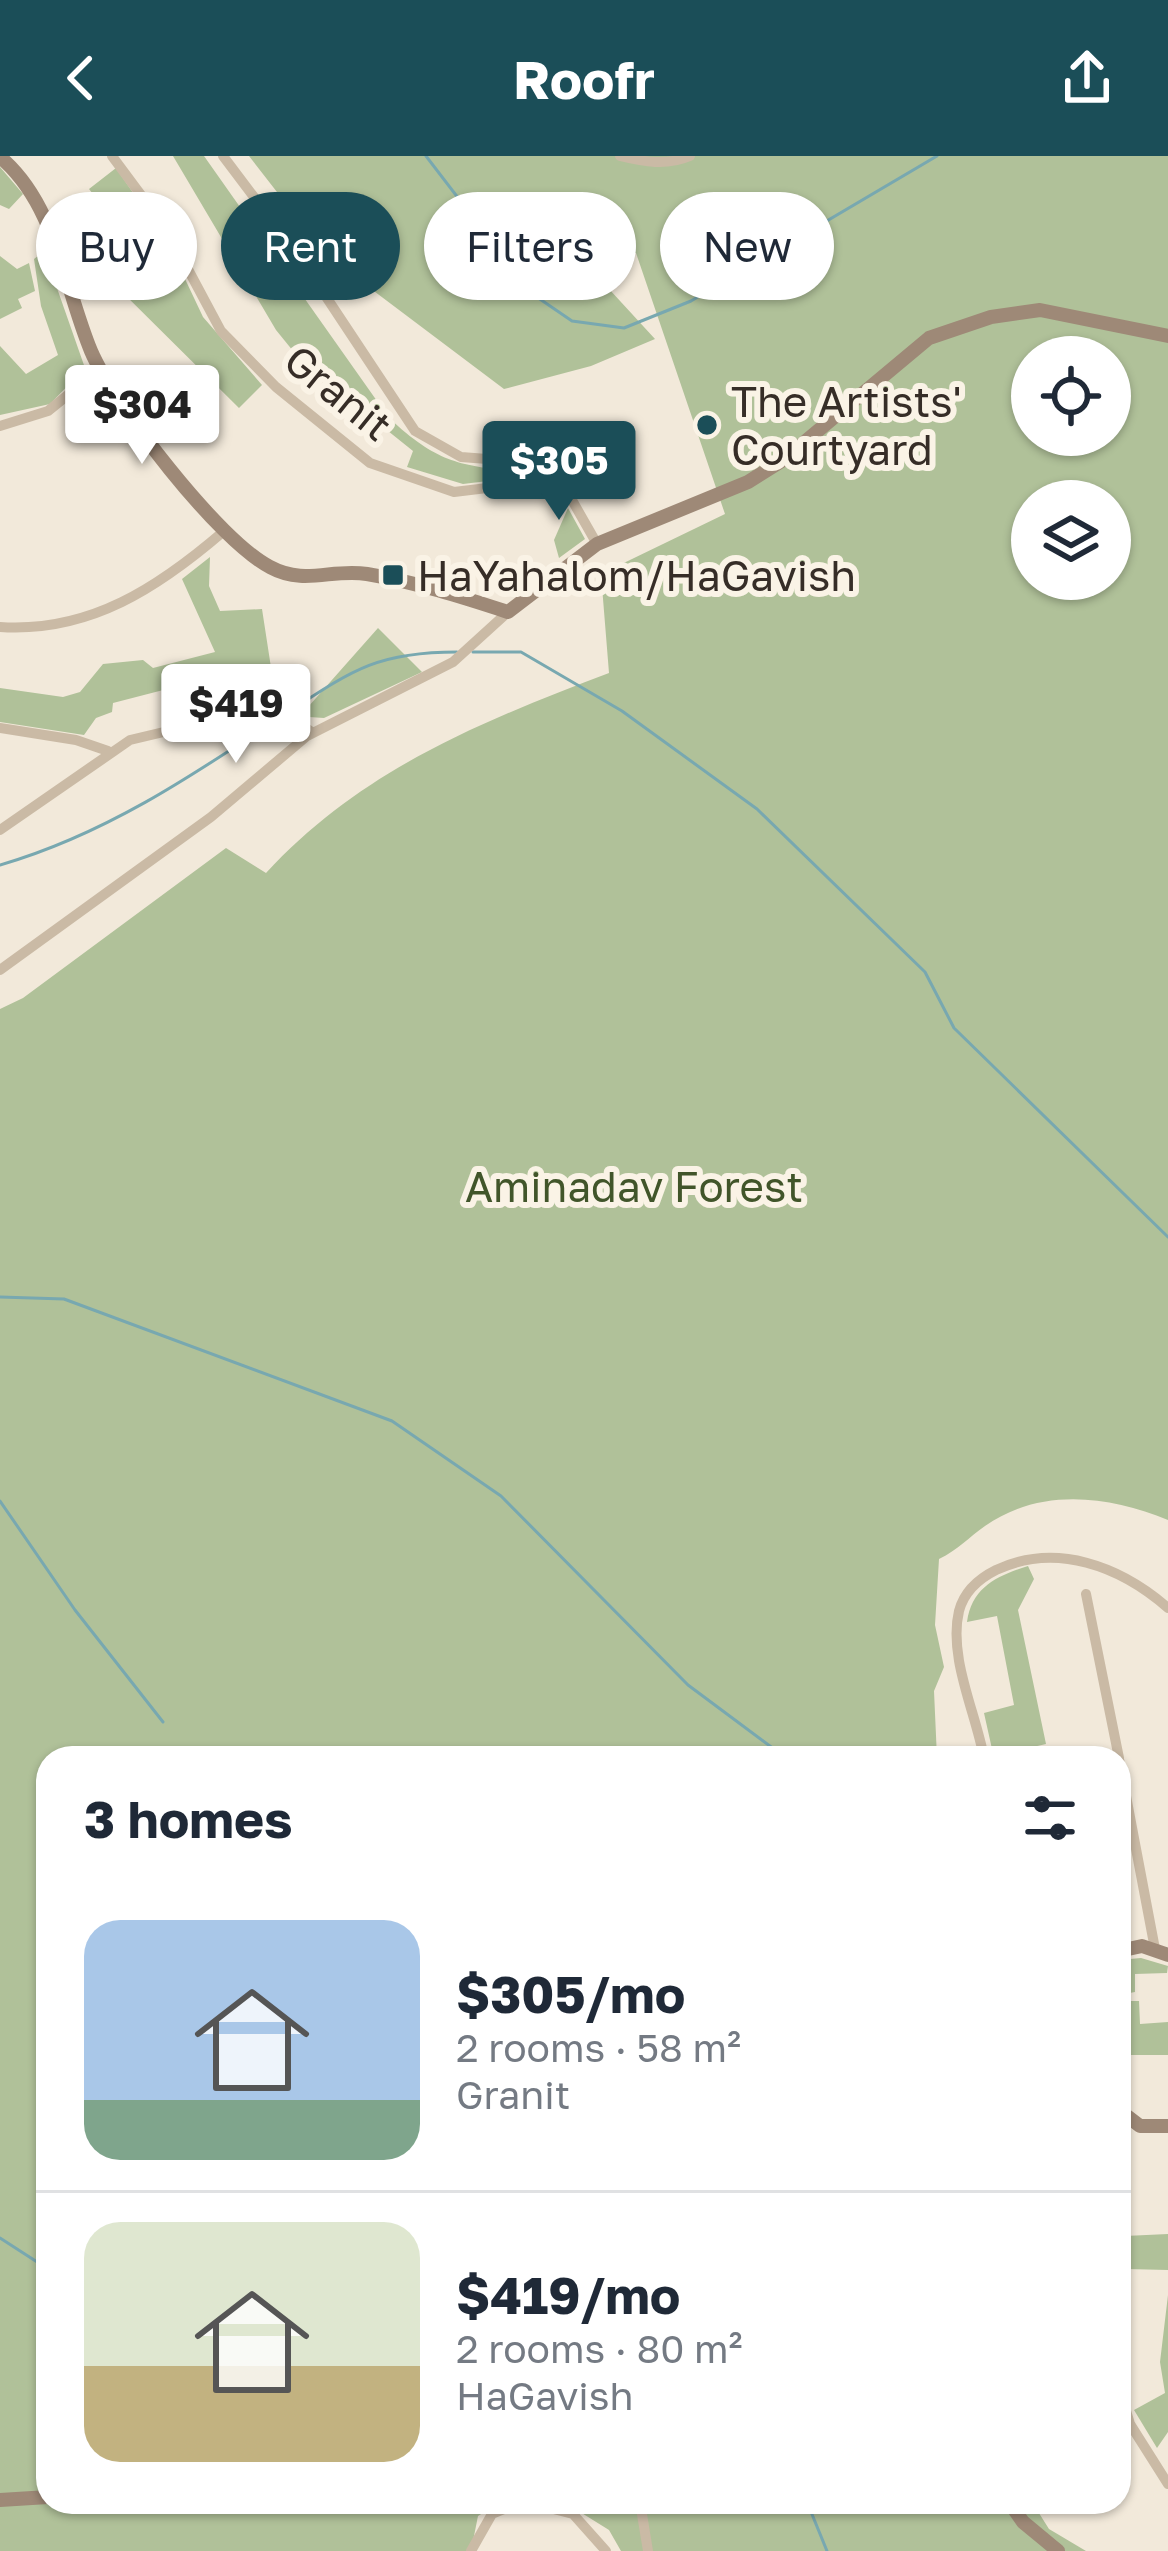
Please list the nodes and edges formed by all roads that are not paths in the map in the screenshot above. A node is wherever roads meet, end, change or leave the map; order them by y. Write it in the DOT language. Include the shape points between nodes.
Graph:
graph roads {
  1 [pos="112,156"];
  2 [pos="224,156"];
  3 [pos="620,156"];
  4 [pos="690,156"];
  5 [pos="0,157"];
  6 [pos="1168,336"];
  7 [pos="100,369"];
  8 [pos="0,426"];
  9 [pos="562,479"];
  10 [pos="224,531"];
  11 [pos="597,544"];
  12 [pos="508,612"];
  13 [pos="0,627"];
  14 [pos="0,728"];
  15 [pos="313,733"];
  16 [pos="107,751"];
  17 [pos="0,830"];
  18 [pos="0,970"];
  19 [pos="1086,1594"];
  20 [pos="1168,1608"];
  21 [pos="982,1746"];
  22 [pos="1116,1746"];
  23 [pos="1131,1813"];
  24 [pos="1131,1952"];
  25 [pos="1162,1952"];
  26 [pos="1131,2121"];
  27 [pos="1168,2126"];
  28 [pos="1131,2426"];
  29 [pos="1168,2484"];
  30 [pos="36,2498"];
  31 [pos="0,2500"];
  32 [pos="492,2514"];
  33 [pos="573,2514"];
  34 [pos="642,2514"];
  35 [pos="1018,2514"];
  36 [pos="471,2551"];
  37 [pos="606,2551"];
  38 [pos="649,2551"];
  39 [pos="1058,2551"];
  1 -- 9 [label="street, Granit" via="166,230 221,331 370,463 457,493"];
  2 -- 9 [label="street" via="415,431 461,457 538,463"];
  3 -- 4 [label="street"];
  5 -- 7 [label="street" via="40,205"];
  6 -- 11 [label="street" via="1040,310 956,327 903,356 802,447 748,482"];
  7 -- 8 [label="street" via="48,411"];
  7 -- 10 [label="street"];
  9 -- 11 [label="street"];
  10 -- 12 [label="street" via="294,577 364,574"];
  10 -- 13 [label="street" via="170,577 119,605 63,622"];
  11 -- 12 [label="street"];
  12 -- 15 [label="street" via="453,662"];
  14 -- 16 [label="street"];
  15 -- 16 [label="street" via="291,715 261,709"];
  15 -- 18 [label="street"];
  16 -- 17 [label="street"];
  19 -- 22 [label="street"];
  20 -- 21 [label="street" via="1119,1575 1071,1558 1028,1559 977,1582 963,1600 958,1628"];
  23 -- 25 [label="street"];
  24 -- 25 [label="street"];
  26 -- 27 [label="street"];
  28 -- 29 [label="street"];
  30 -- 31 [label="street"];
  32 -- 36 [label="street"];
  33 -- 37 [label="street"];
  34 -- 38 [label="street"];
  35 -- 39 [label="street"];
}
